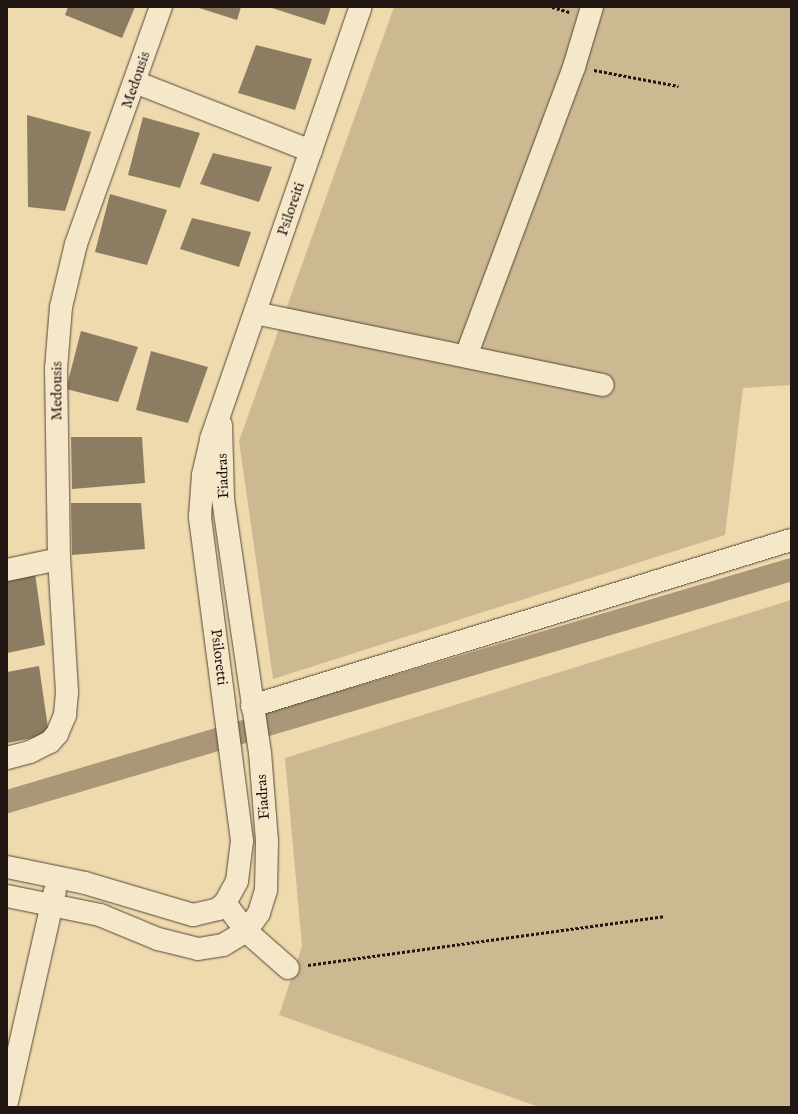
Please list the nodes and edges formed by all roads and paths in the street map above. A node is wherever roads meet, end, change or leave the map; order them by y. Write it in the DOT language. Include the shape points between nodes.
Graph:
graph roads {
  1 [pos="161,7"];
  2 [pos="361,7"];
  3 [pos="592,7"];
  4 [pos="574,67"];
  5 [pos="135,82"];
  6 [pos="679,86"];
  7 [pos="311,151"];
  8 [pos="255,313"];
  9 [pos="466,356"];
  10 [pos="603,385"];
  11 [pos="221,410"];
  12 [pos="791,540"];
  13 [pos="59,559"];
  14 [pos="7,570"];
  15 [pos="253,712"];
  16 [pos="7,758"];
  17 [pos="7,867"];
  18 [pos="58,876"];
  19 [pos="7,896"];
  20 [pos="225,903"];
  21 [pos="52,905"];
  22 [pos="664,916"];
  23 [pos="246,931"];
  24 [pos="288,968"];
  25 [pos="7,1102"];
  1 -- 5 [label="street, Medousis"];
  2 -- 7 [label="street, Psiloreiti"];
  3 -- 4 [label="street"];
  4 -- 6 [label="path"];
  4 -- 9 [label="street"];
  5 -- 7 [label="street"];
  5 -- 13 [label="street, Medousis" via="76,244 61,307 56,369"];
  7 -- 8 [label="street, Psiloreiti"];
  8 -- 9 [label="street"];
  8 -- 11 [label="street, Psiloreiti"];
  9 -- 10 [label="street"];
  11 -- 15 [label="street, Fiadras" via="223,498"];
  11 -- 20 [label="street, Psiloretti" via="206,459 200,517 233,763 241,855 237,881"];
  12 -- 15 [label="street"];
  13 -- 14 [label="street"];
  13 -- 16 [label="street, Medousis" via="67,692 65,715 57,734 50,742 30,752"];
  15 -- 23 [label="street, Fiadras" via="260,753 267,841 266,890 259,913"];
  17 -- 18 [label="street"];
  18 -- 20 [label="street" via="111,889 182,913 201,914"];
  18 -- 21 [label="street"];
  19 -- 21 [label="street, Fiadras"];
  20 -- 23 [label="street"];
  21 -- 23 [label="street, Fiadras" via="100,915 158,939 198,949 223,945"];
  21 -- 25 [label="street"];
  22 -- 24 [label="path"];
  23 -- 24 [label="street"];
}
